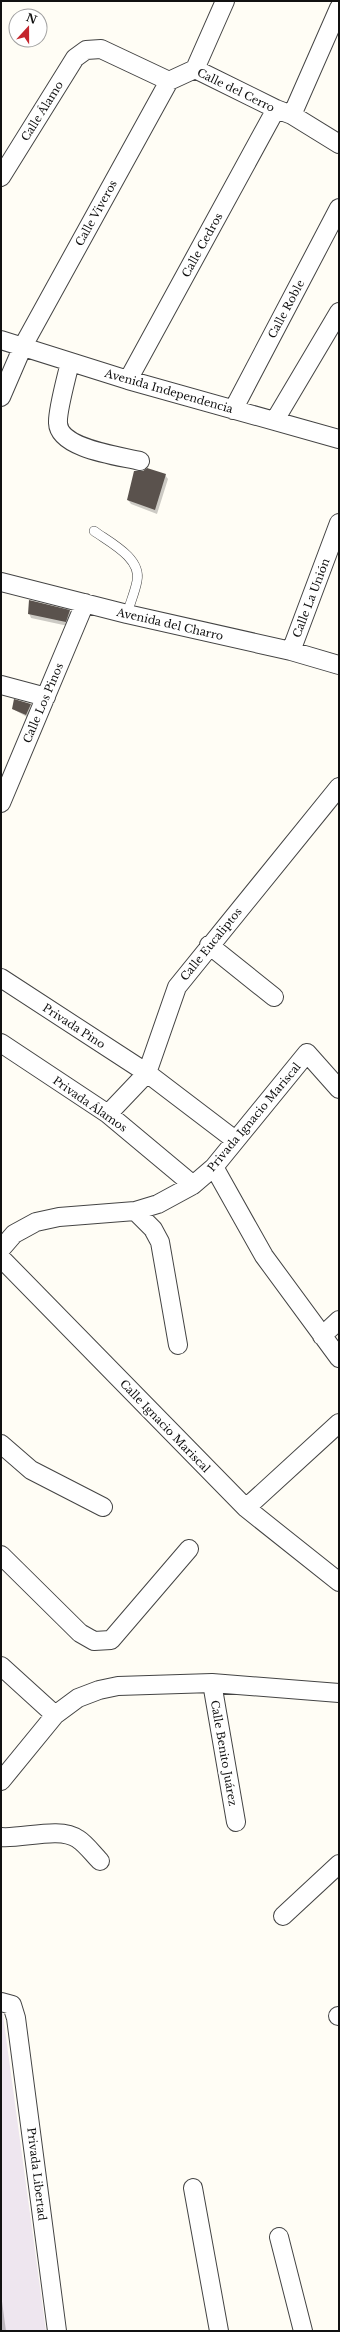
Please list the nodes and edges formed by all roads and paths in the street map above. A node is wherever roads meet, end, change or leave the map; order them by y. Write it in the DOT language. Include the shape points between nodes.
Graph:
graph roads {
  1 [pos="225,1"];
  2 [pos="339,8"];
  3 [pos="195,69"];
  4 [pos="169,81"];
  5 [pos="284,112"];
  6 [pos="339,144"];
  7 [pos="1,177"];
  8 [pos="339,208"];
  9 [pos="339,312"];
  10 [pos="1,340"];
  11 [pos="22,346"];
  12 [pos="70,362"];
  13 [pos="128,380"];
  14 [pos="1,397"];
  15 [pos="233,410"];
  16 [pos="275,420"];
  17 [pos="339,439"];
  18 [pos="140,460"];
  19 [pos="339,523"];
  20 [pos="94,531"];
  21 [pos="1,582"];
  22 [pos="86,603"];
  23 [pos="127,614"];
  24 [pos="291,651"];
  25 [pos="339,665"];
  26 [pos="1,685"];
  27 [pos="46,697"];
  28 [pos="339,787"];
  29 [pos="1,803"];
  30 [pos="209,945"];
  31 [pos="1,978"];
  32 [pos="274,997"];
  33 [pos="1,1043"];
  34 [pos="147,1073"];
  35 [pos="339,1089"];
  36 [pos="108,1114"];
  37 [pos="235,1140"];
  38 [pos="214,1167"];
  39 [pos="193,1185"];
  40 [pos="135,1211"];
  41 [pos="1,1249"];
  42 [pos="1,1258"];
  43 [pos="339,1320"];
  44 [pos="322,1336"];
  45 [pos="178,1345"];
  46 [pos="339,1358"];
  47 [pos="339,1423"];
  48 [pos="1,1444"];
  49 [pos="103,1506"];
  50 [pos="246,1508"];
  51 [pos="189,1549"];
  52 [pos="1,1555"];
  53 [pos="339,1582"];
  54 [pos="1,1666"];
  55 [pos="212,1683"];
  56 [pos="339,1693"];
  57 [pos="55,1715"];
  58 [pos="1,1781"];
  59 [pos="236,1822"];
  60 [pos="1,1837"];
  61 [pos="100,1861"];
  62 [pos="339,1864"];
  63 [pos="283,1916"];
  64 [pos="1,2002"];
  65 [pos="193,2188"];
  66 [pos="279,2237"];
  67 [pos="57,2331"];
  68 [pos="219,2331"];
  69 [pos="303,2331"];
  1 -- 3 [label="street"];
  2 -- 5 [label="street, Calle Cedros"];
  3 -- 4 [label="street, Calle del Cerro"];
  3 -- 5 [label="street, Calle del Cerro"];
  4 -- 7 [label="street, Calle Álamo" via="101,49 86,50 75,58"];
  4 -- 11 [label="street, Calle Viveros"];
  5 -- 6 [label="street, Calle del Cerro"];
  5 -- 13 [label="street, Calle Cedros"];
  8 -- 15 [label="street, Calle Roble"];
  9 -- 16 [label="street"];
  10 -- 11 [label="street, Avenida Independencia"];
  11 -- 12 [label="street, Avenida Independencia"];
  11 -- 14 [label="street, Calle Viveros"];
  12 -- 13 [label="street, Avenida Independencia"];
  12 -- 18 [label="street" via="58,423 63,435 75,444"];
  13 -- 15 [label="street, Avenida Independencia"];
  15 -- 16 [label="street, Avenida Independencia"];
  16 -- 17 [label="street, Avenida Independencia"];
  19 -- 24 [label="street, Calle La Unión"];
  20 -- 23 [label="lane" via="127,555 135,567 138,579"];
  21 -- 22 [label="street, Avenida del Charro"];
  22 -- 23 [label="street, Avenida del Charro"];
  22 -- 27 [label="street, Calle Los Pinos"];
  23 -- 24 [label="street, Avenida del Charro"];
  24 -- 25 [label="street, Avenida del Charro"];
  26 -- 27 [label="street"];
  27 -- 29 [label="street, Calle Los Pinos"];
  28 -- 30 [label="street, Calle Eucaliptos"];
  30 -- 32 [label="street"];
  30 -- 34 [label="street, Calle Eucaliptos" via="177,987"];
  31 -- 34 [label="street, Privada Pino"];
  33 -- 36 [label="street, Privada Álamos"];
  34 -- 36 [label="street, Calle Eucaliptos"];
  34 -- 37 [label="street, Privada Pino"];
  35 -- 37 [label="street, Privada Ignacio Mariscal" via="307,1053"];
  36 -- 39 [label="street, Privada Álamos"];
  37 -- 38 [label="street, Privada Ignacio Mariscal"];
  38 -- 39 [label="street, Privada Ignacio Mariscal"];
  38 -- 44 [label="street" via="264,1256"];
  39 -- 40 [label="street, Privada Ignacio Mariscal" via="158,1204"];
  40 -- 41 [label="street, Privada Ignacio Mariscal" via="59,1217 36,1222 14,1234"];
  40 -- 45 [label="street" via="160,1242"];
  42 -- 50 [label="street, Calle Ignacio Mariscal"];
  43 -- 44 [label="street"];
  44 -- 46 [label="street"];
  47 -- 50 [label="street"];
  48 -- 49 [label="street" via="31,1470"];
  50 -- 53 [label="street, Calle Ignacio Mariscal"];
  51 -- 52 [label="street" via="111,1640 94,1641 80,1633"];
  54 -- 57 [label="street"];
  55 -- 56 [label="street, Calle Benito Juárez"];
  55 -- 57 [label="street, Calle Benito Juárez" via="118,1686 78,1698"];
  55 -- 59 [label="street, Calle Benito Juárez"];
  57 -- 58 [label="street, Calle Benito Juárez"];
  60 -- 61 [label="street" via="16,1838 62,1832 78,1838"];
  62 -- 63 [label="street"];
  64 -- 67 [label="street, Privada Libertad" via="12,2006 16,2018"];
  65 -- 68 [label="street"];
  66 -- 69 [label="street"];
}
